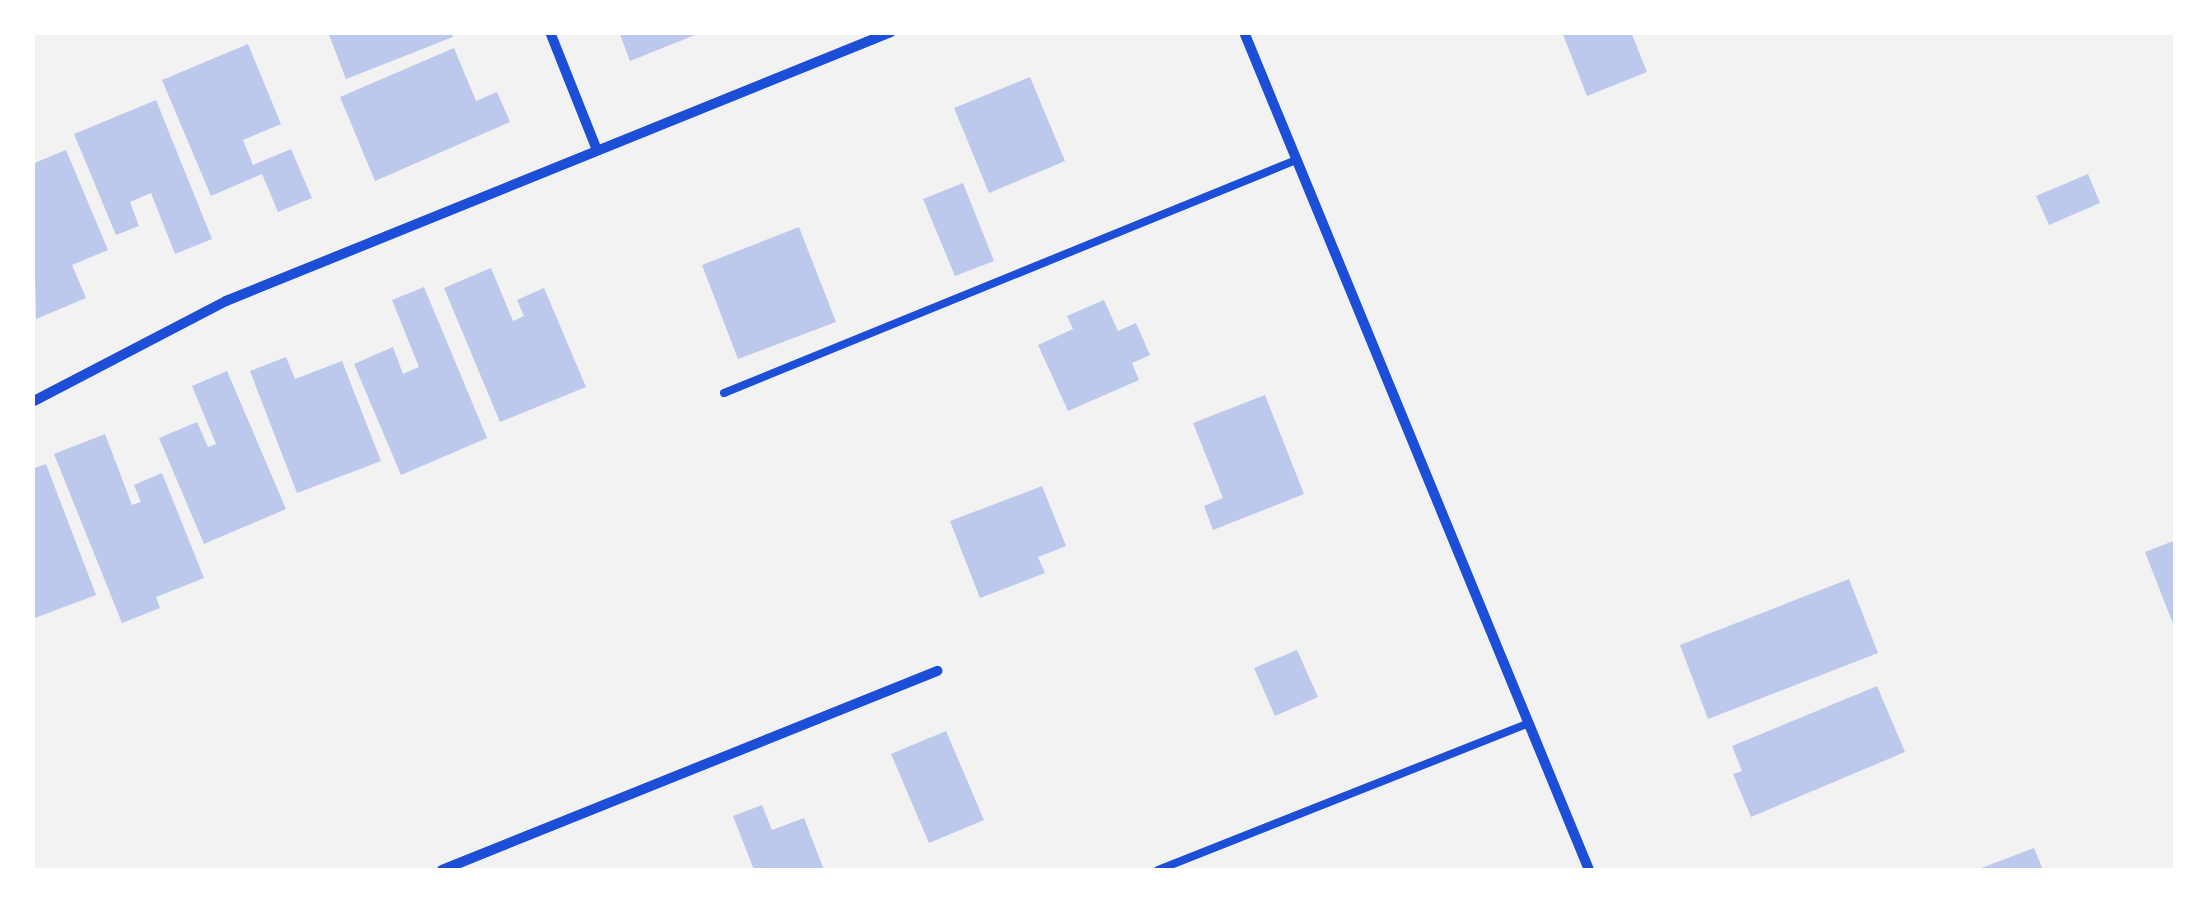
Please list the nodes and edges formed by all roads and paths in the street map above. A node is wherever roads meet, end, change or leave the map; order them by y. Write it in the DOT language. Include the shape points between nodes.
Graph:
graph roads {
  1 [pos="550,32"];
  2 [pos="891,32"];
  3 [pos="1244,32"];
  4 [pos="597,150"];
  5 [pos="1296,160"];
  6 [pos="724,392"];
  7 [pos="32,402"];
  8 [pos="936,672"];
  9 [pos="1530,723"];
  10 [pos="442,870"];
  11 [pos="1158,870"];
  12 [pos="1589,870"];
  1 -- 4 [label="street"];
  2 -- 4 [label="street"];
  3 -- 5 [label="street"];
  4 -- 7 [label="street" via="226,301"];
  5 -- 6 [label="lane"];
  5 -- 9 [label="street"];
  8 -- 10 [label="street"];
  9 -- 11 [label="lane"];
  9 -- 12 [label="street"];
}
